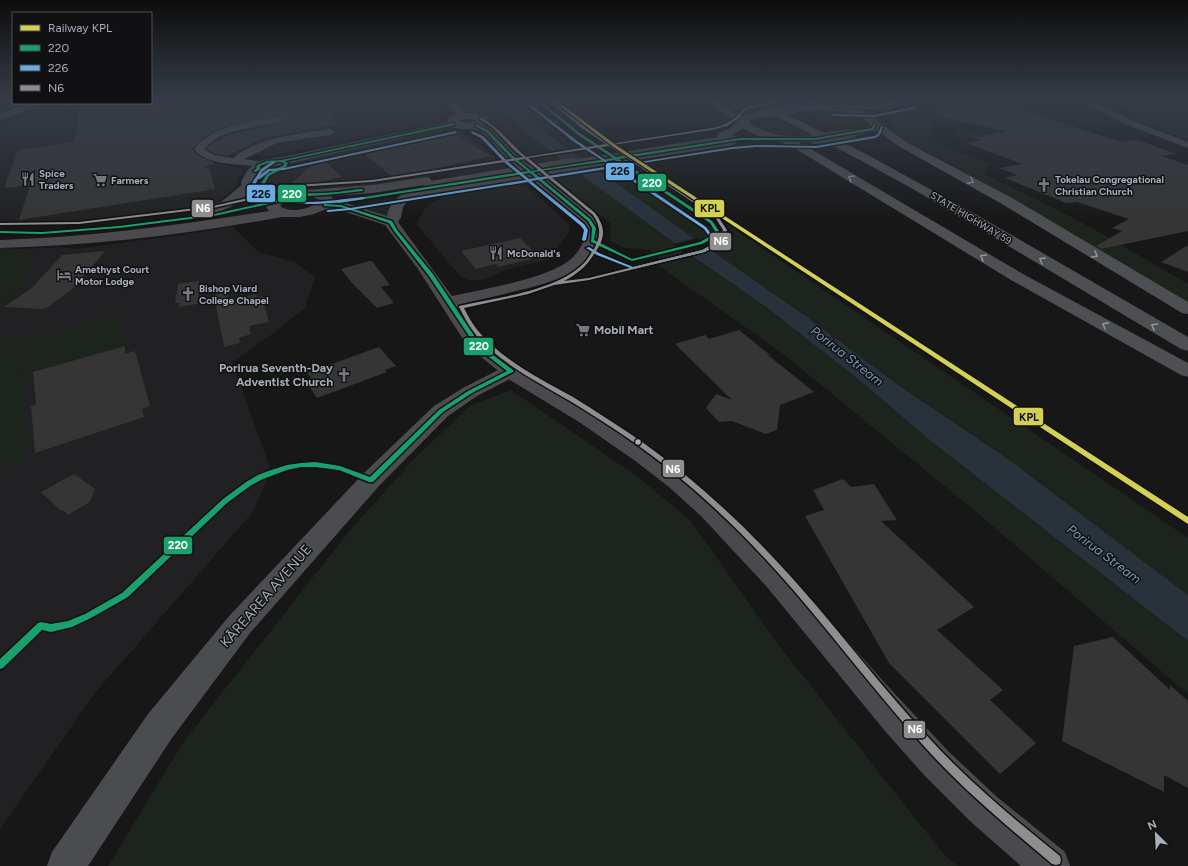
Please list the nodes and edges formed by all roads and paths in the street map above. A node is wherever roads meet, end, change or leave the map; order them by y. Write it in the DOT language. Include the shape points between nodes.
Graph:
graph roads {
  1 [pos="206,140"];
  2 [pos="285,140"];
  3 [pos="374,140"];
  4 [pos="496,140"];
  5 [pos="706,140"];
  6 [pos="785,140"];
  7 [pos="833,140"];
  8 [pos="848,140"];
  9 [pos="898,140"];
  10 [pos="1176,140"];
  11 [pos="1188,145"];
  12 [pos="236,160"];
  13 [pos="278,165"];
  14 [pos="259,166"];
  15 [pos="428,185"];
  16 [pos="248,186"];
  17 [pos="310,193"];
  18 [pos="326,204"];
  19 [pos="285,209"];
  20 [pos="133,225"];
  21 [pos="393,226"];
  22 [pos="0,232"];
  23 [pos="0,244"];
  24 [pos="431,275"];
  25 [pos="501,289"];
  26 [pos="448,302"];
  27 [pos="1188,309"];
  28 [pos="1174,322"];
  29 [pos="468,334"];
  30 [pos="1188,345"];
  31 [pos="1188,371"];
  32 [pos="511,372"];
  33 [pos="66,866"];
  34 [pos="1051,866"];
  1 -- 12 [label="street" via="199,149 202,153 217,159"];
  2 -- 12 [label="street"];
  3 -- 13 [label="street" via="323,151"];
  4 -- 25 [label="main road" via="511,156 589,220 594,228 592,241 579,260 571,266 553,276"];
  5 -- 15 [label="main road, bridge"];
  31 -- 6 [label="main road, one-way" via="1017,277 800,147"];
  30 -- 7 [label="main road, STATE HIGHWAY 59, one-way" via="905,179"];
  8 -- 28 [label="main road, STATE HIGHWAY 59"];
  9 -- 27 [label="main road, one-way" via="1007,201"];
  10 -- 11 [label="street"];
  12 -- 14 [label="street"];
  13 -- 14 [label="street" via="266,170"];
  13 -- 17 [label="street" via="263,180 262,185 265,188 284,193"];
  14 -- 16 [label="street" via="247,180"];
  15 -- 17 [label="main road"];
  15 -- 18 [label="main road"];
  15 -- 21 [label="main road" via="400,201 396,206"];
  16 -- 19 [label="street" via="257,195"];
  16 -- 20 [label="main road" via="226,205 197,214"];
  17 -- 18 [label="main road" via="326,198"];
  17 -- 19 [label="main road" via="289,196"];
  18 -- 19 [label="main road" via="313,211"];
  18 -- 21 [label="main road" via="341,206"];
  19 -- 20 [label="main road"];
  19 -- 21 [label="main road"];
  19 -- 23 [label="main road" via="113,237"];
  20 -- 22 [label="main road" via="80,231"];
  21 -- 24 [label="main road"];
  24 -- 25 [label="main road" via="444,277 456,283"];
  24 -- 26 [label="main road"];
  25 -- 26 [label="main road"];
  25 -- 29 [label="main road" via="472,308"];
  26 -- 29 [label="main road"];
  29 -- 32 [label="main road" via="479,347"];
  32 -- 33 [label="street, KĀREAREA AVENUE" via="470,392 441,412 371,480 240,624 160,726"];
  32 -- 34 [label="main road" via="622,441 666,472 719,518 766,566 956,784"];
}
